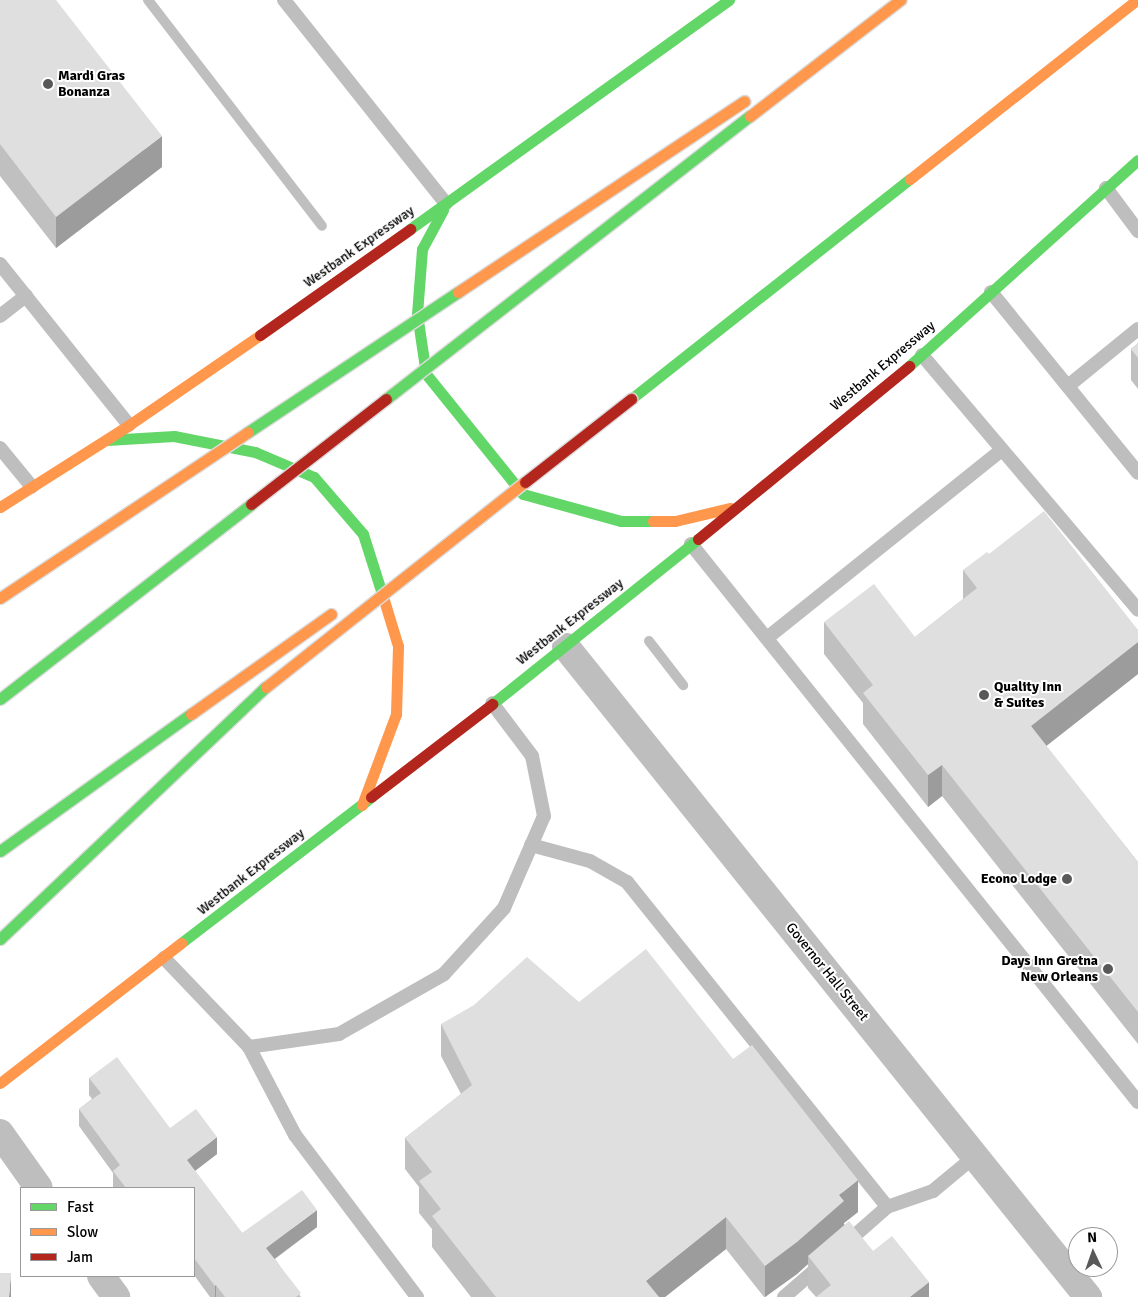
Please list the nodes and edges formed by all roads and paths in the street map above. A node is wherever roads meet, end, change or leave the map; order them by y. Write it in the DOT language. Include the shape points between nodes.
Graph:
graph roads {
  1 [pos="284,0"];
  2 [pos="729,0"];
  3 [pos="894,0"];
  4 [pos="900,0"];
  5 [pos="1137,0"];
  6 [pos="795,66"];
  7 [pos="754,94"];
  8 [pos="1138,160"];
  9 [pos="1106,188"];
  10 [pos="446,204"];
  11 [pos="1138,231"];
  12 [pos="0,264"];
  13 [pos="992,292"];
  14 [pos="26,296"];
  15 [pos="0,316"];
  16 [pos="1138,329"];
  17 [pos="922,355"];
  18 [pos="1068,386"];
  19 [pos="631,399"];
  20 [pos="129,425"];
  21 [pos="107,440"];
  22 [pos="0,448"];
  23 [pos="1002,450"];
  24 [pos="1138,473"];
  25 [pos="32,487"];
  26 [pos="736,506"];
  27 [pos="0,507"];
  28 [pos="691,544"];
  29 [pos="413,556"];
  30 [pos="388,573"];
  31 [pos="364,590"];
  32 [pos="0,598"];
  33 [pos="340,608"];
  34 [pos="1138,610"];
  35 [pos="767,638"];
  36 [pos="566,647"];
  37 [pos="0,700"];
  38 [pos="492,703"];
  39 [pos="362,805"];
  40 [pos="531,845"];
  41 [pos="0,851"];
  42 [pos="0,939"];
  43 [pos="164,958"];
  44 [pos="249,1047"];
  45 [pos="0,1083"];
  46 [pos="1138,1102"];
  47 [pos="0,1133"];
  48 [pos="975,1156"];
  49 [pos="38,1187"];
  50 [pos="887,1207"];
  51 [pos="102,1277"];
  52 [pos="116,1297"];
  53 [pos="417,1297"];
  54 [pos="784,1297"];
  55 [pos="1088,1297"];
  1 -- 10 [label="lane"];
  2 -- 10 [label="main road, Westbank Expressway"];
  3 -- 6 [label="main road"];
  4 -- 37 [label="main road, bridge"];
  5 -- 19 [label="main road"];
  7 -- 32 [label="main road, bridge"];
  8 -- 9 [label="main road, Westbank Expressway"];
  9 -- 11 [label="lane"];
  9 -- 13 [label="main road, Westbank Expressway"];
  10 -- 20 [label="main road, Westbank Expressway"];
  10 -- 26 [label="main road" via="422,249 416,314 426,374 523,494 621,521 675,521"];
  12 -- 14 [label="lane"];
  13 -- 17 [label="main road, Westbank Expressway"];
  13 -- 18 [label="lane"];
  14 -- 15 [label="lane"];
  14 -- 20 [label="lane"];
  16 -- 18 [label="lane"];
  17 -- 23 [label="lane"];
  17 -- 26 [label="main road, Westbank Expressway"];
  18 -- 24 [label="lane"];
  19 -- 29 [label="main road, bridge"];
  19 -- 42 [label="main road, bridge" via="263,690"];
  20 -- 21 [label="main road, Westbank Expressway"];
  21 -- 25 [label="main road, Westbank Expressway"];
  21 -- 39 [label="main road" via="174,436 256,452 314,477 363,534 398,646 396,714"];
  22 -- 25 [label="lane"];
  23 -- 34 [label="lane"];
  23 -- 35 [label="lane"];
  25 -- 27 [label="main road, Westbank Expressway"];
  26 -- 28 [label="main road, Westbank Expressway"];
  28 -- 35 [label="lane"];
  28 -- 36 [label="main road, Westbank Expressway"];
  30 -- 31 [label="main road"];
  33 -- 41 [label="main road, bridge"];
  35 -- 46 [label="lane"];
  36 -- 38 [label="main road, Westbank Expressway"];
  36 -- 48 [label="street, Governor Hall Street"];
  38 -- 39 [label="main road, Westbank Expressway"];
  38 -- 40 [label="lane" via="532,756 544,816"];
  39 -- 43 [label="main road, Westbank Expressway"];
  40 -- 44 [label="lane" via="504,908 444,974 338,1034"];
  40 -- 50 [label="lane" via="590,861 627,882"];
  43 -- 44 [label="lane"];
  43 -- 45 [label="main road, Westbank Expressway"];
  44 -- 53 [label="lane" via="295,1135"];
  47 -- 49 [label="street"];
  48 -- 50 [label="lane" via="933,1191"];
  48 -- 55 [label="street, Governor Hall Street"];
  50 -- 54 [label="lane"];
  51 -- 52 [label="street"];
}
